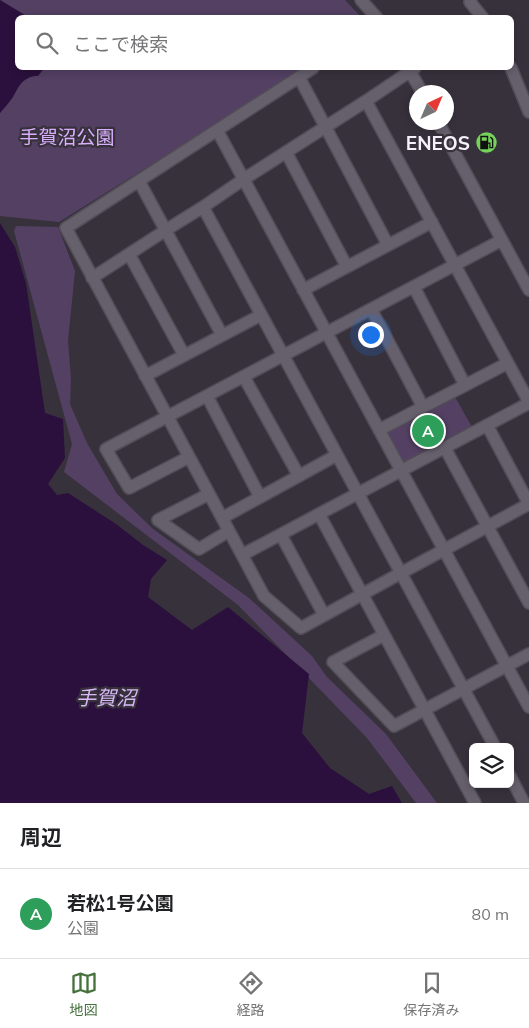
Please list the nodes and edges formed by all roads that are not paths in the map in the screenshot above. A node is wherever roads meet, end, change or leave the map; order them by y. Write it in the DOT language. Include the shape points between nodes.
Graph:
graph roads {
  1 [pos="361,0"];
  2 [pos="470,0"];
  3 [pos="374,15"];
  4 [pos="481,15"];
  5 [pos="311,70"];
  6 [pos="410,70"];
  7 [pos="411,70"];
  8 [pos="512,70"];
  9 [pos="299,77"];
  10 [pos="419,85"];
  11 [pos="366,101"];
  12 [pos="529,112"];
  13 [pos="325,127"];
  14 [pos="217,130"];
  15 [pos="442,130"];
  16 [pos="286,152"];
  17 [pos="244,179"];
  18 [pos="139,181"];
  19 [pos="203,207"];
  20 [pos="432,222"];
  21 [pos="166,230"];
  22 [pos="502,240"];
  23 [pos="388,245"];
  24 [pos="130,254"];
  25 [pos="455,265"];
  26 [pos="347,267"];
  27 [pos="92,278"];
  28 [pos="414,287"];
  29 [pos="303,290"];
  30 [pos="529,290"];
  31 [pos="371,309"];
  32 [pos="261,315"];
  33 [pos="326,332"];
  34 [pos="222,335"];
  35 [pos="184,355"];
  36 [pos="283,356"];
  37 [pos="508,363"];
  38 [pos="145,376"];
  39 [pos="244,377"];
  40 [pos="465,385"];
  41 [pos="207,396"];
  42 [pos="529,402"];
  43 [pos="424,407"];
  44 [pos="167,417"];
  45 [pos="487,425"];
  46 [pos="379,430"];
  47 [pos="445,448"];
  48 [pos="337,455"];
  49 [pos="189,457"];
  50 [pos="401,471"];
  51 [pos="299,476"];
  52 [pos="209,494"];
  53 [pos="357,494"];
  54 [pos="260,497"];
  55 [pos="529,504"];
  56 [pos="319,514"];
  57 [pos="222,518"];
  58 [pos="488,526"];
  59 [pos="229,531"];
  60 [pos="281,534"];
  61 [pos="444,550"];
  62 [pos="242,555"];
  63 [pos="401,573"];
  64 [pos="362,595"];
  65 [pos="529,602"];
  66 [pos="324,615"];
  67 [pos="384,635"];
  68 [pos="529,654"];
  69 [pos="507,666"];
  70 [pos="464,689"];
  71 [pos="529,707"];
  72 [pos="425,710"];
  73 [pos="493,743"];
  74 [pos="514,784"];
  75 [pos="475,803"];
  76 [pos="524,803"];
  1 -- 3 [label="street"];
  2 -- 4 [label="street"];
  5 -- 9 [label="street"];
  6 -- 11 [label="street"];
  7 -- 10 [label="street"];
  8 -- 12 [label="street"];
  9 -- 13 [label="street"];
  9 -- 14 [label="street"];
  11 -- 13 [label="street"];
  11 -- 20 [label="street"];
  13 -- 16 [label="street"];
  13 -- 23 [label="street"];
  14 -- 17 [label="street"];
  14 -- 18 [label="street"];
  15 -- 22 [label="street"];
  16 -- 17 [label="street"];
  16 -- 26 [label="street"];
  17 -- 19 [label="street"];
  17 -- 29 [label="street"];
  18 -- 21 [label="street"];
  18 -- 27 [label="street" via="66,228"];
  19 -- 21 [label="street"];
  19 -- 32 [label="street"];
  20 -- 23 [label="street"];
  20 -- 25 [label="street"];
  21 -- 24 [label="street"];
  21 -- 34 [label="street"];
  22 -- 25 [label="street"];
  22 -- 30 [label="street"];
  23 -- 26 [label="street"];
  24 -- 27 [label="street"];
  24 -- 35 [label="street"];
  25 -- 28 [label="street"];
  25 -- 37 [label="street"];
  26 -- 29 [label="street"];
  27 -- 38 [label="street"];
  28 -- 31 [label="street"];
  28 -- 40 [label="street"];
  29 -- 33 [label="street"];
  31 -- 33 [label="street"];
  31 -- 43 [label="street"];
  32 -- 34 [label="street"];
  32 -- 36 [label="street"];
  33 -- 36 [label="street"];
  33 -- 46 [label="street"];
  34 -- 35 [label="street"];
  35 -- 38 [label="street"];
  36 -- 39 [label="street"];
  36 -- 48 [label="street"];
  37 -- 40 [label="street"];
  37 -- 42 [label="street"];
  38 -- 44 [label="street"];
  39 -- 41 [label="street"];
  39 -- 51 [label="street"];
  40 -- 43 [label="street"];
  41 -- 44 [label="street"];
  41 -- 54 [label="street"];
  42 -- 45 [label="street"];
  43 -- 46 [label="street"];
  44 -- 49 [label="street"];
  44 -- 49 [label="street" via="106,449 129,488"];
  45 -- 47 [label="street"];
  45 -- 55 [label="street"];
  46 -- 50 [label="street"];
  47 -- 50 [label="street"];
  47 -- 58 [label="street"];
  48 -- 51 [label="street"];
  48 -- 53 [label="street"];
  49 -- 52 [label="street"];
  50 -- 53 [label="street"];
  50 -- 61 [label="street"];
  51 -- 54 [label="street"];
  52 -- 57 [label="street"];
  52 -- 59 [label="street" via="158,520 199,549"];
  53 -- 56 [label="street"];
  53 -- 63 [label="street"];
  54 -- 57 [label="street"];
  55 -- 58 [label="street"];
  56 -- 60 [label="street"];
  56 -- 64 [label="street"];
  57 -- 59 [label="street"];
  58 -- 61 [label="street"];
  58 -- 65 [label="street"];
  59 -- 62 [label="street"];
  60 -- 62 [label="street"];
  60 -- 66 [label="street"];
  61 -- 63 [label="street"];
  61 -- 69 [label="street"];
  62 -- 66 [label="street" via="264,596 301,628"];
  63 -- 64 [label="street"];
  63 -- 70 [label="street"];
  64 -- 66 [label="street"];
  64 -- 67 [label="street"];
  67 -- 72 [label="street"];
  67 -- 72 [label="street" via="333,662 394,726"];
  68 -- 69 [label="street"];
  69 -- 70 [label="street"];
  69 -- 71 [label="street"];
  70 -- 72 [label="street"];
  70 -- 73 [label="street"];
  72 -- 75 [label="street"];
  74 -- 76 [label="street"];
}
